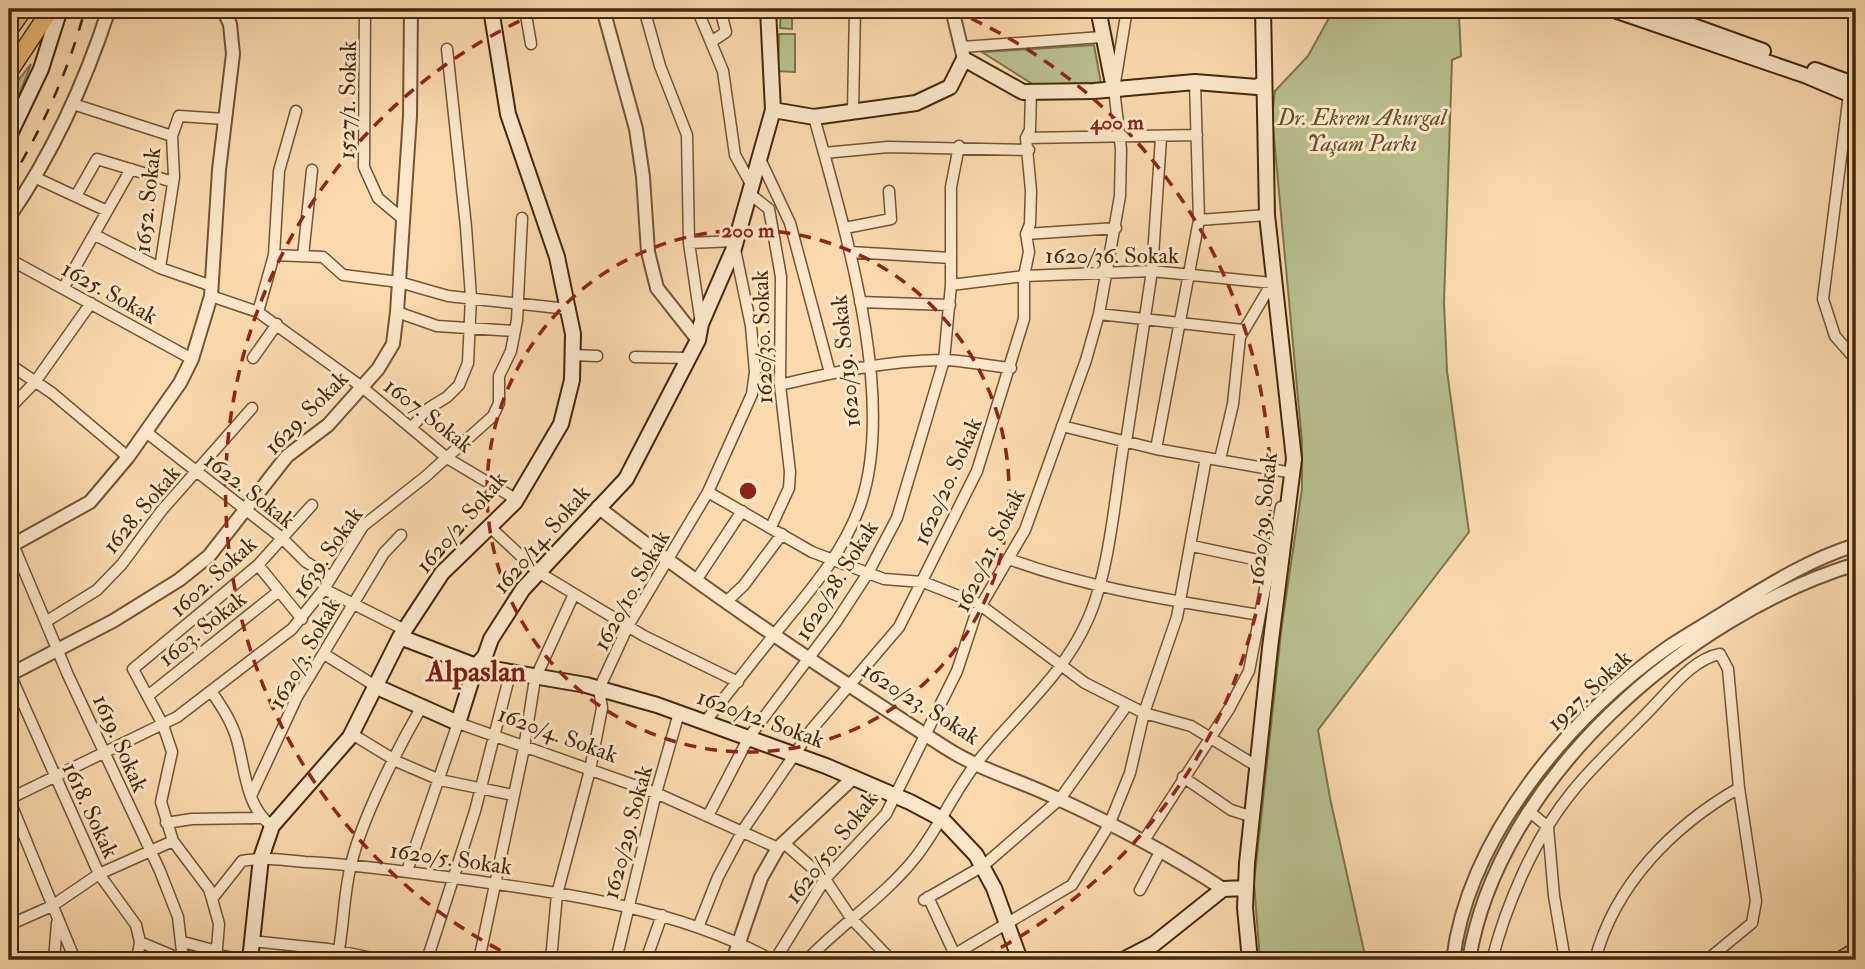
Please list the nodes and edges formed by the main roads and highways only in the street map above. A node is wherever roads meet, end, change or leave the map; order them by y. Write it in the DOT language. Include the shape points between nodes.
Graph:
graph roads {
  1 [pos="24,9"];
  2 [pos="51,9"];
  3 [pos="60,9"];
  4 [pos="491,9"];
  5 [pos="768,9"];
  6 [pos="1098,9"];
  7 [pos="1263,9"];
  8 [pos="1611,9"];
  9 [pos="1646,9"];
  10 [pos="9,30"];
  11 [pos="9,72"];
  12 [pos="1263,83"];
  13 [pos="1114,89"];
  14 [pos="1854,92"];
  15 [pos="773,110"];
  16 [pos="9,136"];
  17 [pos="402,634"];
  18 [pos="476,666"];
  19 [pos="377,688"];
  20 [pos="458,723"];
  21 [pos="1246,888"];
  22 [pos="1856,952"];
  23 [pos="1248,959"];
  24 [pos="249,960"];
  25 [pos="1020,960"];
  26 [pos="1123,960"];
  27 [pos="1843,960"];
  1 -- 10 [label="highway"];
  2 -- 11 [label="highway"];
  3 -- 16 [label="main road" via="41,69"];
  4 -- 17 [label="main road, 1620/2. Sokak" via="508,114 556,257 568,309 572,380 561,424 514,502 442,573"];
  5 -- 15 [label="main road, 1620/14. Sokak"];
  6 -- 13 [label="main road"];
  7 -- 12 [label="main road, 1620/39. Sokak"];
  8 -- 14 [label="main road"];
  9 -- 14 [label="main road"];
  12 -- 13 [label="main road" via="1257,87 1195,82"];
  12 -- 21 [label="main road, 1620/39. Sokak" via="1266,215 1291,472"];
  13 -- 15 [label="main road" via="1023,92 963,53 950,86 916,103 814,117"];
  15 -- 18 [label="main road, 1620/14. Sokak" via="735,245 698,340 639,460 523,589"];
  17 -- 18 [label="main road, 1620/12. Sokak"];
  17 -- 19 [label="main road, 1620/2. Sokak"];
  18 -- 20 [label="main road, 1620/14. Sokak"];
  18 -- 25 [label="main road, 1620/12. Sokak" via="599,689 678,713 896,795 942,820 983,866"];
  19 -- 20 [label="main road, 1620/4. Sokak"];
  19 -- 24 [label="main road, 1620/2. Sokak" via="352,734 266,822"];
  21 -- 23 [label="main road, 1620/39. Sokak"];
  21 -- 26 [label="main road" via="1223,889 1154,944"];
  22 -- 27 [label="highway"];
}
